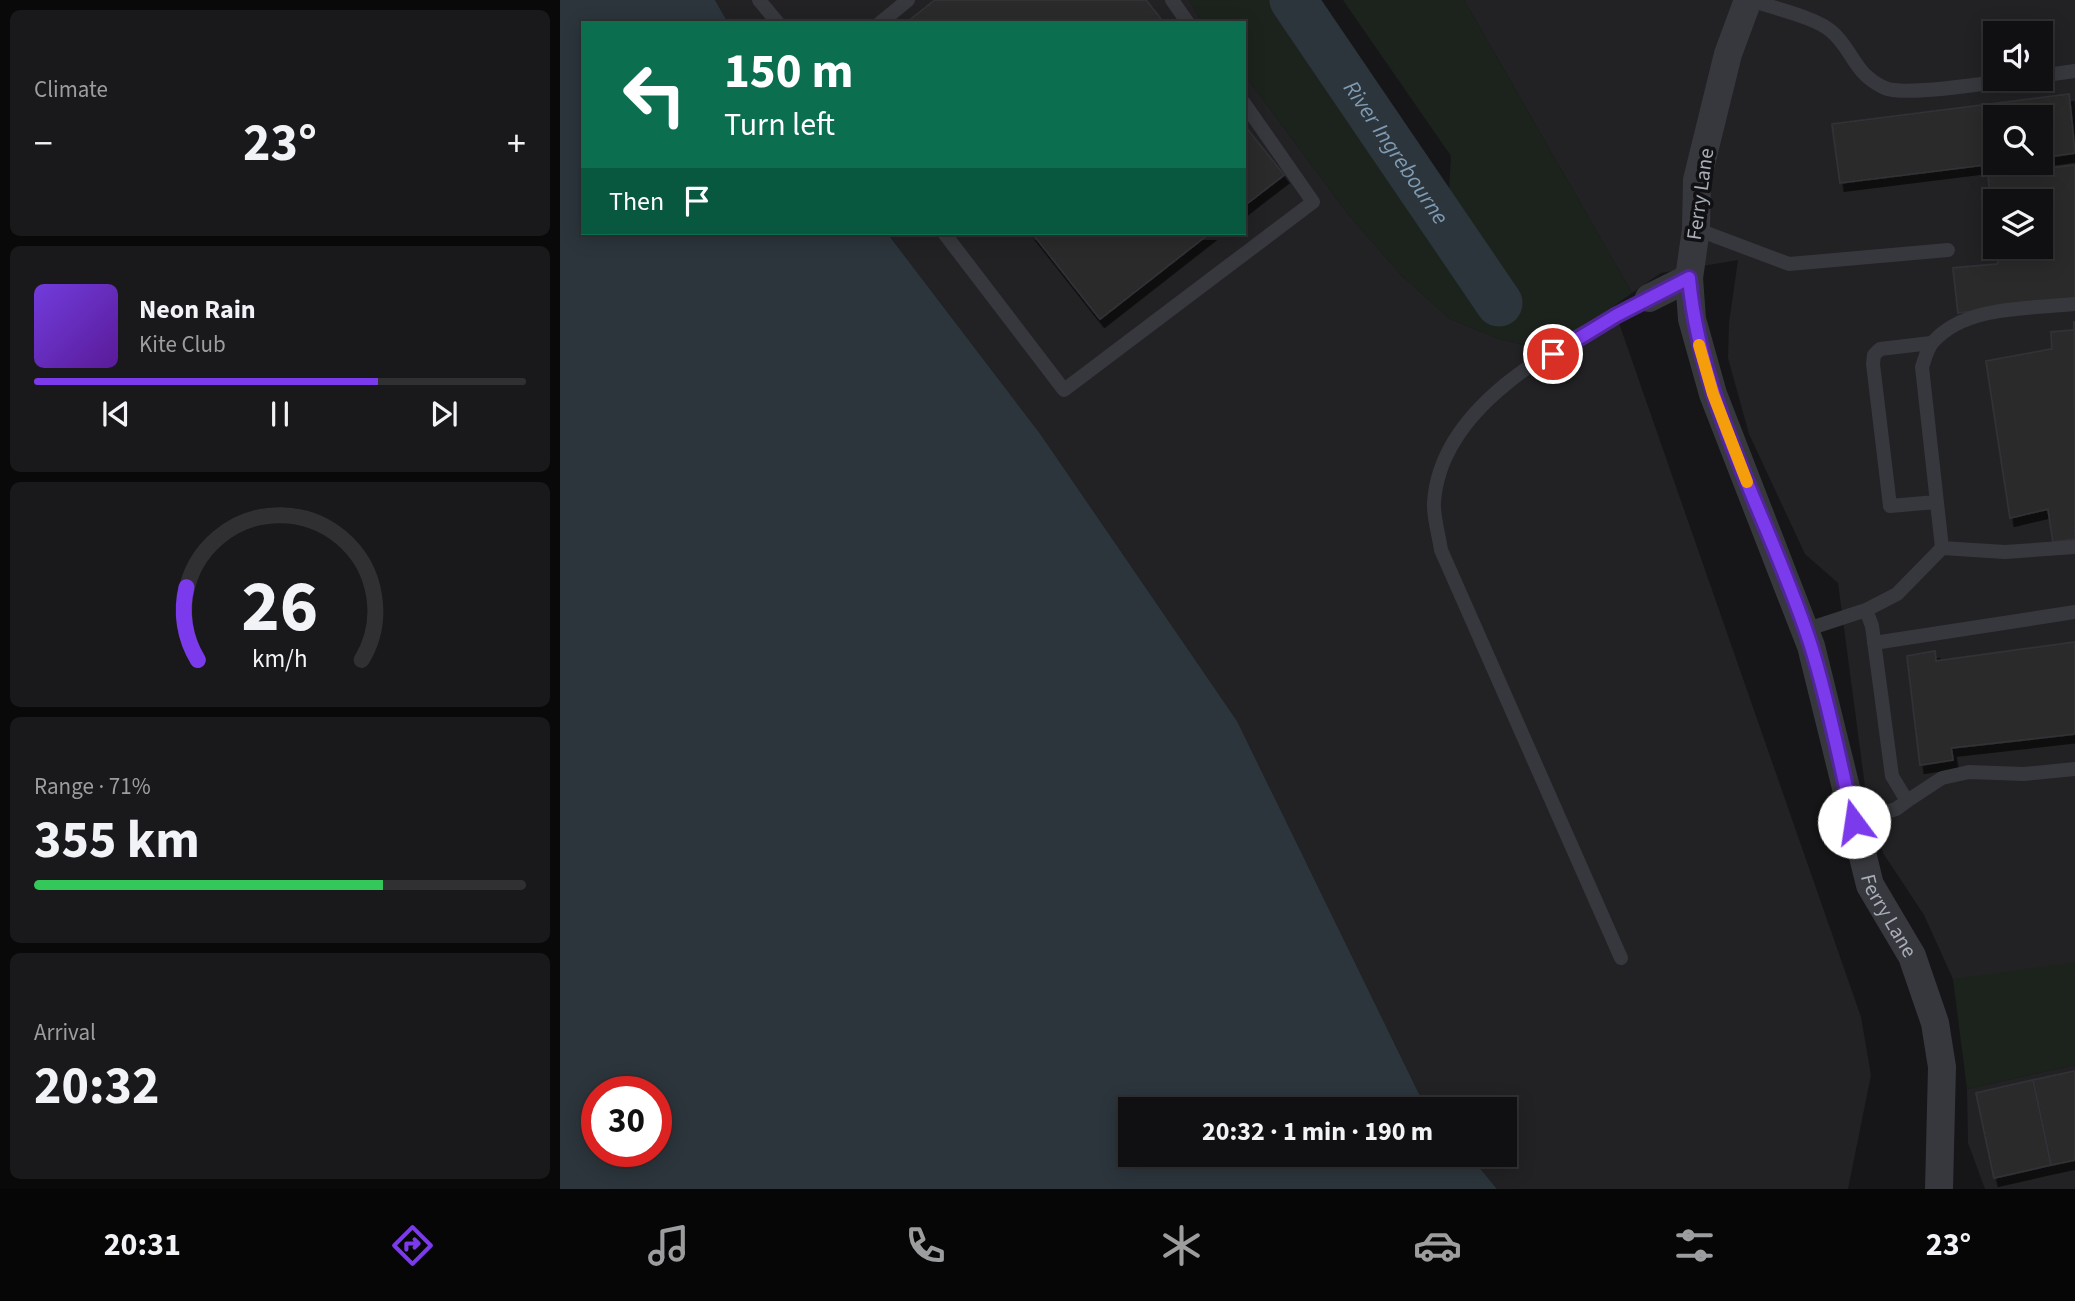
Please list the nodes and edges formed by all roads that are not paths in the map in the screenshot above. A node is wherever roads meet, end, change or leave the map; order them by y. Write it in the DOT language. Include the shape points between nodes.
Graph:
graph roads {
  1 [pos="759,0"];
  2 [pos="908,0"];
  3 [pos="1172,0"];
  4 [pos="1749,0"];
  5 [pos="776,21"];
  6 [pos="882,21"];
  7 [pos="1187,21"];
  8 [pos="2075,71"];
  9 [pos="2053,74"];
  10 [pos="1983,83"];
  11 [pos="1246,106"];
  12 [pos="1696,229"];
  13 [pos="946,235"];
  14 [pos="1948,250"];
  15 [pos="1689,278"];
  16 [pos="1649,298"];
  17 [pos="2075,304"];
  18 [pos="1931,343"];
  19 [pos="1937,502"];
  20 [pos="2075,547"];
  21 [pos="1942,548"];
  22 [pos="1866,610"];
  23 [pos="2075,612"];
  24 [pos="1805,630"];
  25 [pos="1874,643"];
  26 [pos="2075,769"];
  27 [pos="1907,801"];
  28 [pos="1854,822"];
  29 [pos="1621,958"];
  30 [pos="1939,1189"];
  1 -- 5 [label="lane"];
  2 -- 6 [label="lane"];
  3 -- 7 [label="lane"];
  4 -- 10 [label="lane" via="1829,29 1857,69 1887,89"];
  4 -- 12 [label="street, Ferry Lane" via="1728,54 1697,180"];
  8 -- 9 [label="lane"];
  11 -- 13 [label="lane" via="1313,202 1064,390"];
  12 -- 14 [label="lane" via="1789,264"];
  12 -- 15 [label="street, Ferry Lane"];
  15 -- 16 [label="street"];
  15 -- 24 [label="street, Ferry Lane" via="1692,319 1713,394"];
  16 -- 29 [label="lane" via="1510,380 1478,407 1441,467 1434,503 1441,550"];
  17 -- 18 [label="lane" via="1975,316"];
  18 -- 19 [label="lane" via="1922,367"];
  18 -- 19 [label="lane" via="1880,349 1873,364 1890,506"];
  19 -- 21 [label="lane"];
  20 -- 21 [label="lane" via="2005,552"];
  21 -- 22 [label="lane" via="1897,594"];
  22 -- 24 [label="lane"];
  22 -- 25 [label="lane"];
  23 -- 25 [label="lane"];
  24 -- 28 [label="street, Ferry Lane"];
  25 -- 27 [label="lane" via="1892,776"];
  26 -- 27 [label="lane" via="2024,774 1969,772 1942,778"];
  27 -- 28 [label="lane"];
  28 -- 30 [label="street, Ferry Lane" via="1870,885 1912,956 1935,1023 1942,1067"];
}
